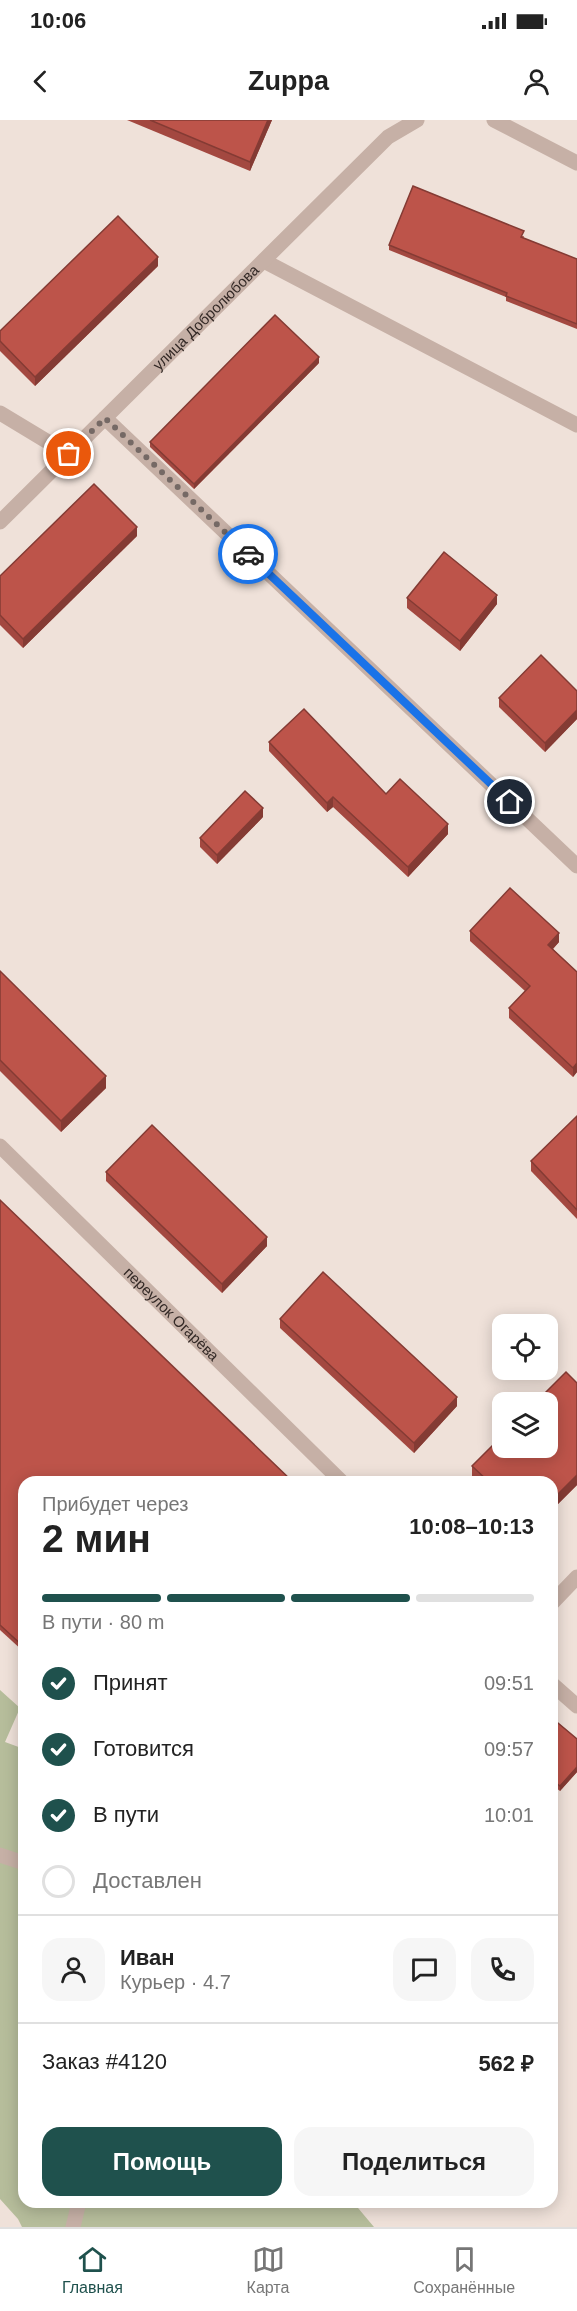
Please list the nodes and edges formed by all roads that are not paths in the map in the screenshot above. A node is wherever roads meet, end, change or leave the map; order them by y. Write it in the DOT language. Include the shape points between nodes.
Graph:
graph roads {
  1 [pos="417,120"];
  2 [pos="494,120"];
  3 [pos="577,163"];
  4 [pos="264,261"];
  5 [pos="0,413"];
  6 [pos="105,418"];
  7 [pos="577,424"];
  8 [pos="69,454"];
  9 [pos="0,522"];
  10 [pos="577,866"];
  11 [pos="0,1146"];
  12 [pos="336,1476"];
  13 [pos="577,1577"];
  14 [pos="558,1597"];
  15 [pos="558,1689"];
  16 [pos="577,1706"];
  17 [pos="0,1855"];
  18 [pos="18,1861"];
  19 [pos="77,2208"];
  20 [pos="72,2227"];
  1 -- 4 [label="street, улица Добролюбова" via="388,137"];
  2 -- 3 [label="street"];
  4 -- 6 [label="street, улица Добролюбова"];
  4 -- 7 [label="street"];
  5 -- 8 [label="street"];
  6 -- 8 [label="street, улица Добролюбова"];
  6 -- 10 [label="street"];
  8 -- 9 [label="street, улица Добролюбова"];
  11 -- 12 [label="street, переулок Огарёва"];
  13 -- 14 [label="street"];
  15 -- 16 [label="street"];
  17 -- 18 [label="street"];
  19 -- 20 [label="street"];
}
